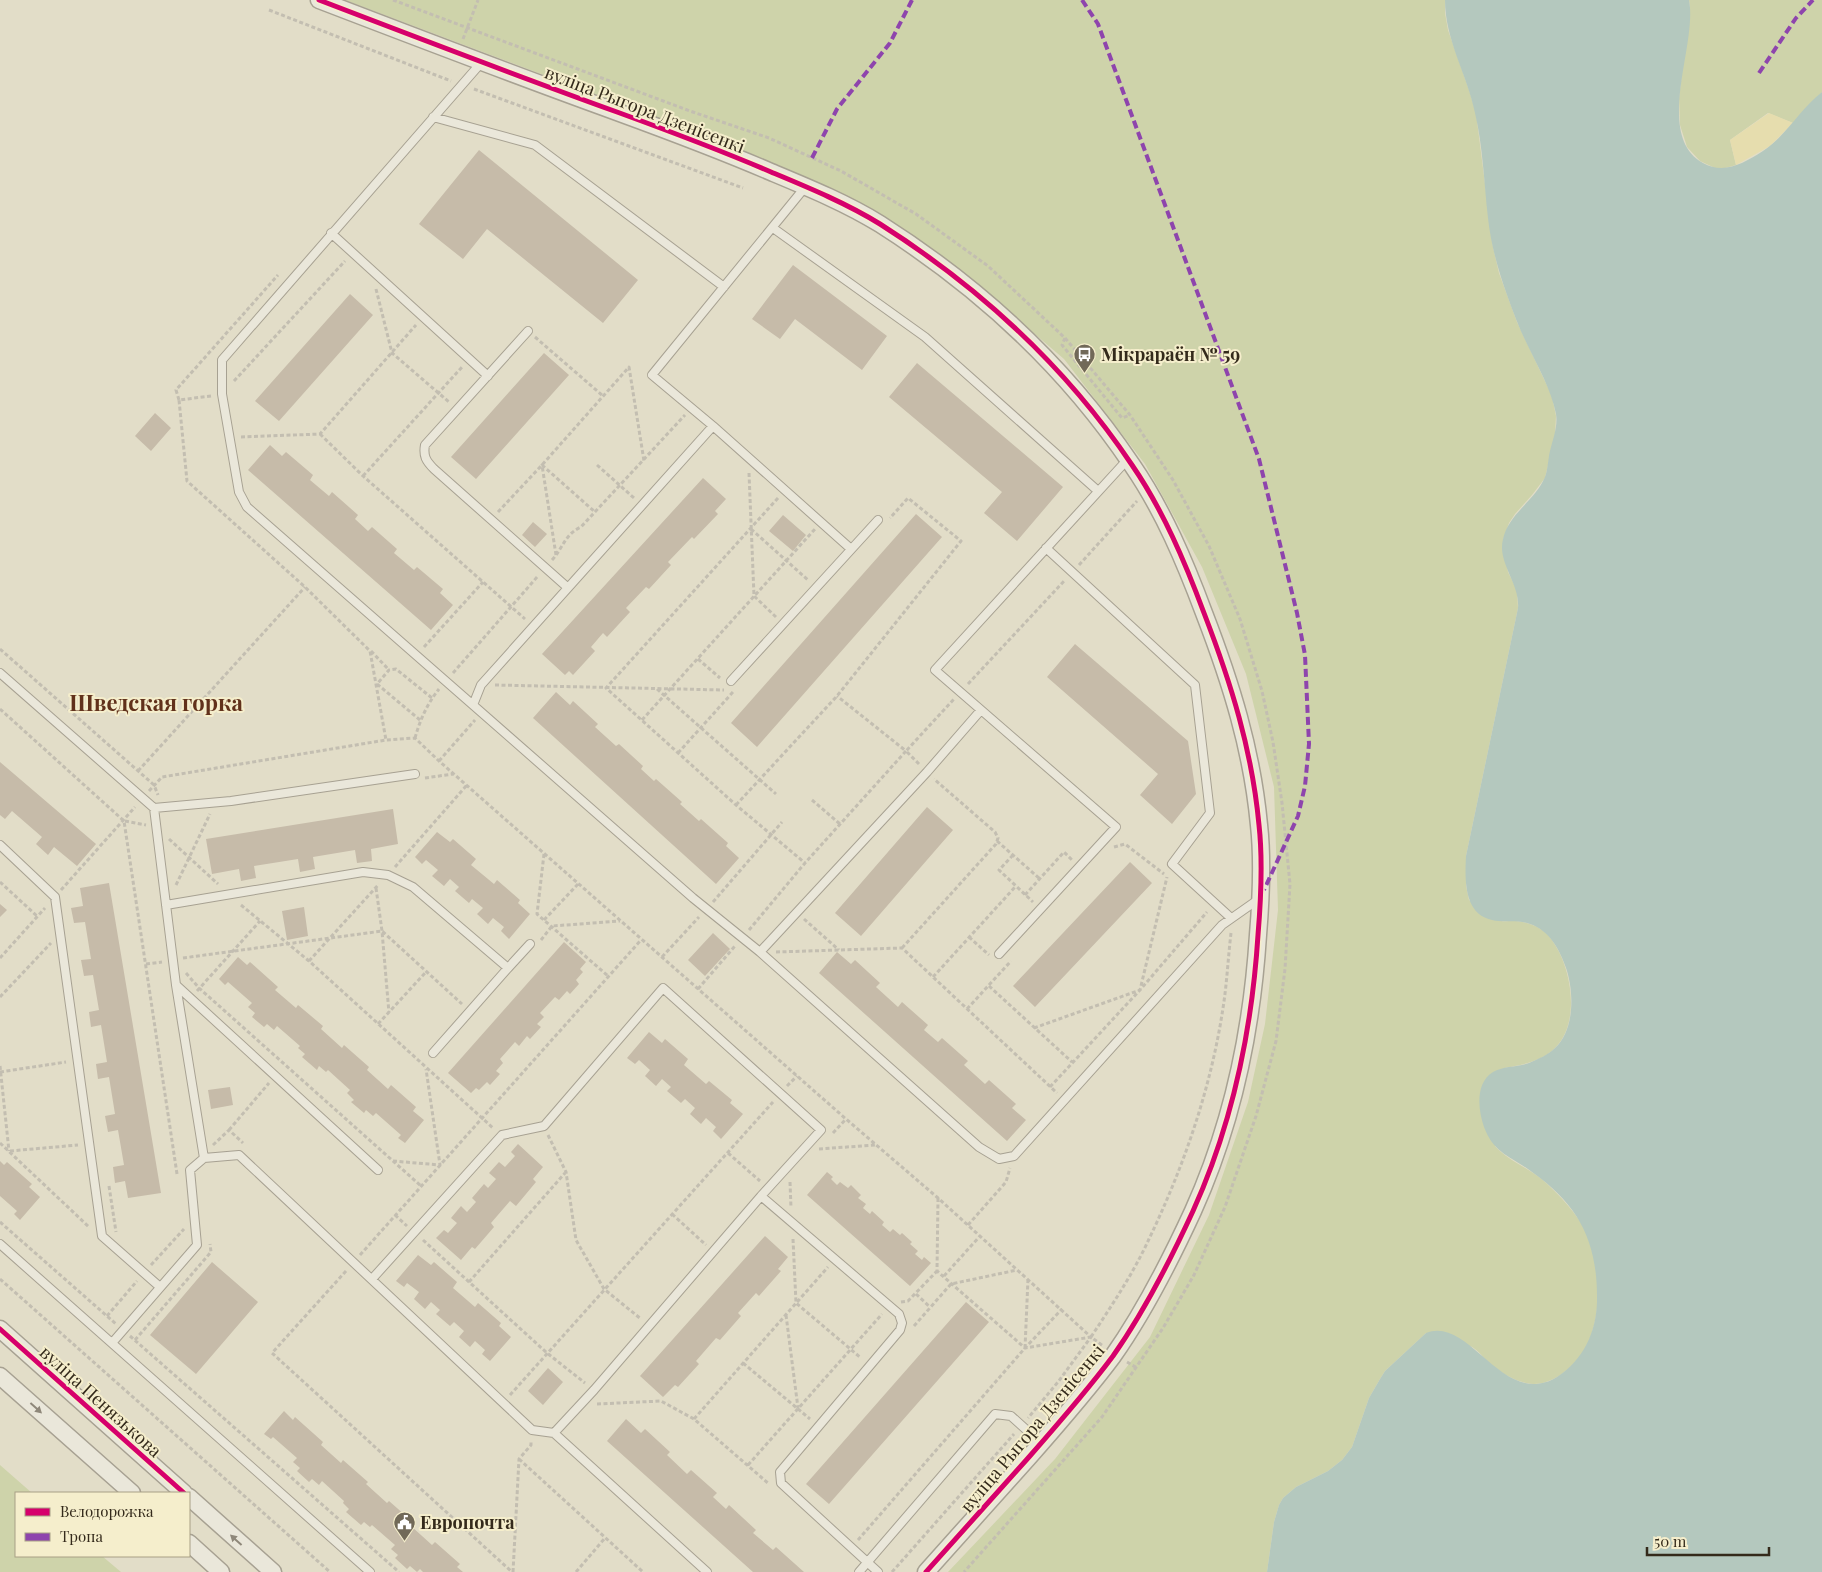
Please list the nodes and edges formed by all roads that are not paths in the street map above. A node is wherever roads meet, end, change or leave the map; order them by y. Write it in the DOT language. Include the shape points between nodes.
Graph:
graph roads {
  1 [pos="319,0"];
  2 [pos="481,63"];
  3 [pos="433,117"];
  4 [pos="806,186"];
  5 [pos="773,228"];
  6 [pos="331,233"];
  7 [pos="724,287"];
  8 [pos="528,331"];
  9 [pos="488,376"];
  10 [pos="713,426"];
  11 [pos="1128,459"];
  12 [pos="1098,491"];
  13 [pos="878,520"];
  14 [pos="1046,548"];
  15 [pos="851,549"];
  16 [pos="567,588"];
  17 [pos="0,673"];
  18 [pos="729,683"];
  19 [pos="473,705"];
  20 [pos="981,710"];
  21 [pos="415,774"];
  22 [pos="158,808"];
  23 [pos="0,845"];
  24 [pos="1261,898"];
  25 [pos="166,905"];
  26 [pos="1231,918"];
  27 [pos="530,944"];
  28 [pos="760,952"];
  29 [pos="999,954"];
  30 [pos="508,968"];
  31 [pos="176,985"];
  32 [pos="433,1057"];
  33 [pos="204,1158"];
  34 [pos="378,1170"];
  35 [pos="761,1196"];
  36 [pos="0,1244"];
  37 [pos="372,1279"];
  38 [pos="160,1287"];
  39 [pos="0,1329"];
  40 [pos="112,1343"];
  41 [pos="0,1376"];
  42 [pos="554,1433"];
  43 [pos="1041,1443"];
  44 [pos="131,1492"];
  45 [pos="183,1492"];
  46 [pos="190,1498"];
  47 [pos="190,1545"];
  48 [pos="867,1562"];
  49 [pos="221,1572"];
  50 [pos="273,1572"];
  51 [pos="370,1572"];
  52 [pos="707,1572"];
  53 [pos="859,1572"];
  54 [pos="878,1572"];
  55 [pos="926,1572"];
  1 -- 2 [label="street, вуліца Рыгора Дзенісенкі"];
  2 -- 3 [label="lane"];
  2 -- 4 [label="street, вуліца Рыгора Дзенісенкі" via="702,143"];
  3 -- 6 [label="lane"];
  3 -- 7 [label="lane" via="534,145"];
  4 -- 5 [label="lane"];
  4 -- 11 [label="street, вуліца Рыгора Дзенісенкі" via="876,222 963,282 1055,368"];
  5 -- 7 [label="lane"];
  5 -- 12 [label="lane" via="925,336"];
  6 -- 9 [label="lane"];
  6 -- 19 [label="lane" via="222,360 222,394 239,492 248,507"];
  7 -- 10 [label="lane" via="652,375"];
  8 -- 9 [label="lane"];
  9 -- 16 [label="lane" via="425,445 424,454 434,469"];
  10 -- 15 [label="lane"];
  10 -- 16 [label="lane"];
  11 -- 12 [label="lane"];
  11 -- 24 [label="street, вуліца Рыгора Дзенісенкі" via="1189,573 1227,672 1250,766 1259,827"];
  12 -- 14 [label="lane"];
  13 -- 15 [label="lane"];
  14 -- 20 [label="lane" via="935,670"];
  14 -- 26 [label="lane" via="1195,685 1210,813 1172,864"];
  15 -- 18 [label="lane"];
  16 -- 19 [label="lane" via="481,685"];
  17 -- 22 [label="lane"];
  19 -- 28 [label="lane" via="706,910"];
  20 -- 28 [label="lane"];
  20 -- 29 [label="lane" via="1116,826"];
  21 -- 22 [label="lane" via="231,801"];
  22 -- 25 [label="lane" via="156,826"];
  23 -- 38 [label="lane" via="55,897 102,1236"];
  24 -- 26 [label="lane"];
  24 -- 43 [label="street, вуліца Рыгора Дзенісенкі" via="1249,1026 1214,1159 1169,1259 1114,1354"];
  25 -- 30 [label="lane" via="363,872 388,875 413,887"];
  25 -- 31 [label="lane"];
  26 -- 28 [label="lane" via="1222,924 1014,1156 999,1159 979,1146"];
  27 -- 30 [label="lane"];
  30 -- 32 [label="lane"];
  31 -- 33 [label="lane"];
  31 -- 34 [label="lane"];
  33 -- 37 [label="lane" via="239,1155"];
  33 -- 38 [label="lane" via="190,1170 197,1245"];
  35 -- 37 [label="lane" via="822,1130 663,988 544,1126 502,1135"];
  35 -- 42 [label="lane"];
  35 -- 48 [label="lane" via="899,1314 902,1323 870,1367 780,1472 781,1483"];
  36 -- 40 [label="lane"];
  37 -- 42 [label="lane" via="532,1430"];
  38 -- 40 [label="lane"];
  39 -- 45 [label="street, вуліца Пенязькова"];
  40 -- 51 [label="lane"];
  41 -- 44 [label="street, one-way"];
  42 -- 52 [label="lane"];
  43 -- 48 [label="lane" via="1010,1416 995,1414"];
  43 -- 55 [label="street, вуліца Рыгора Дзенісенкі"];
  50 -- 46 [label="street, one-way"];
  47 -- 49 [label="street"];
  48 -- 53 [label="lane"];
  48 -- 54 [label="lane"];
}
